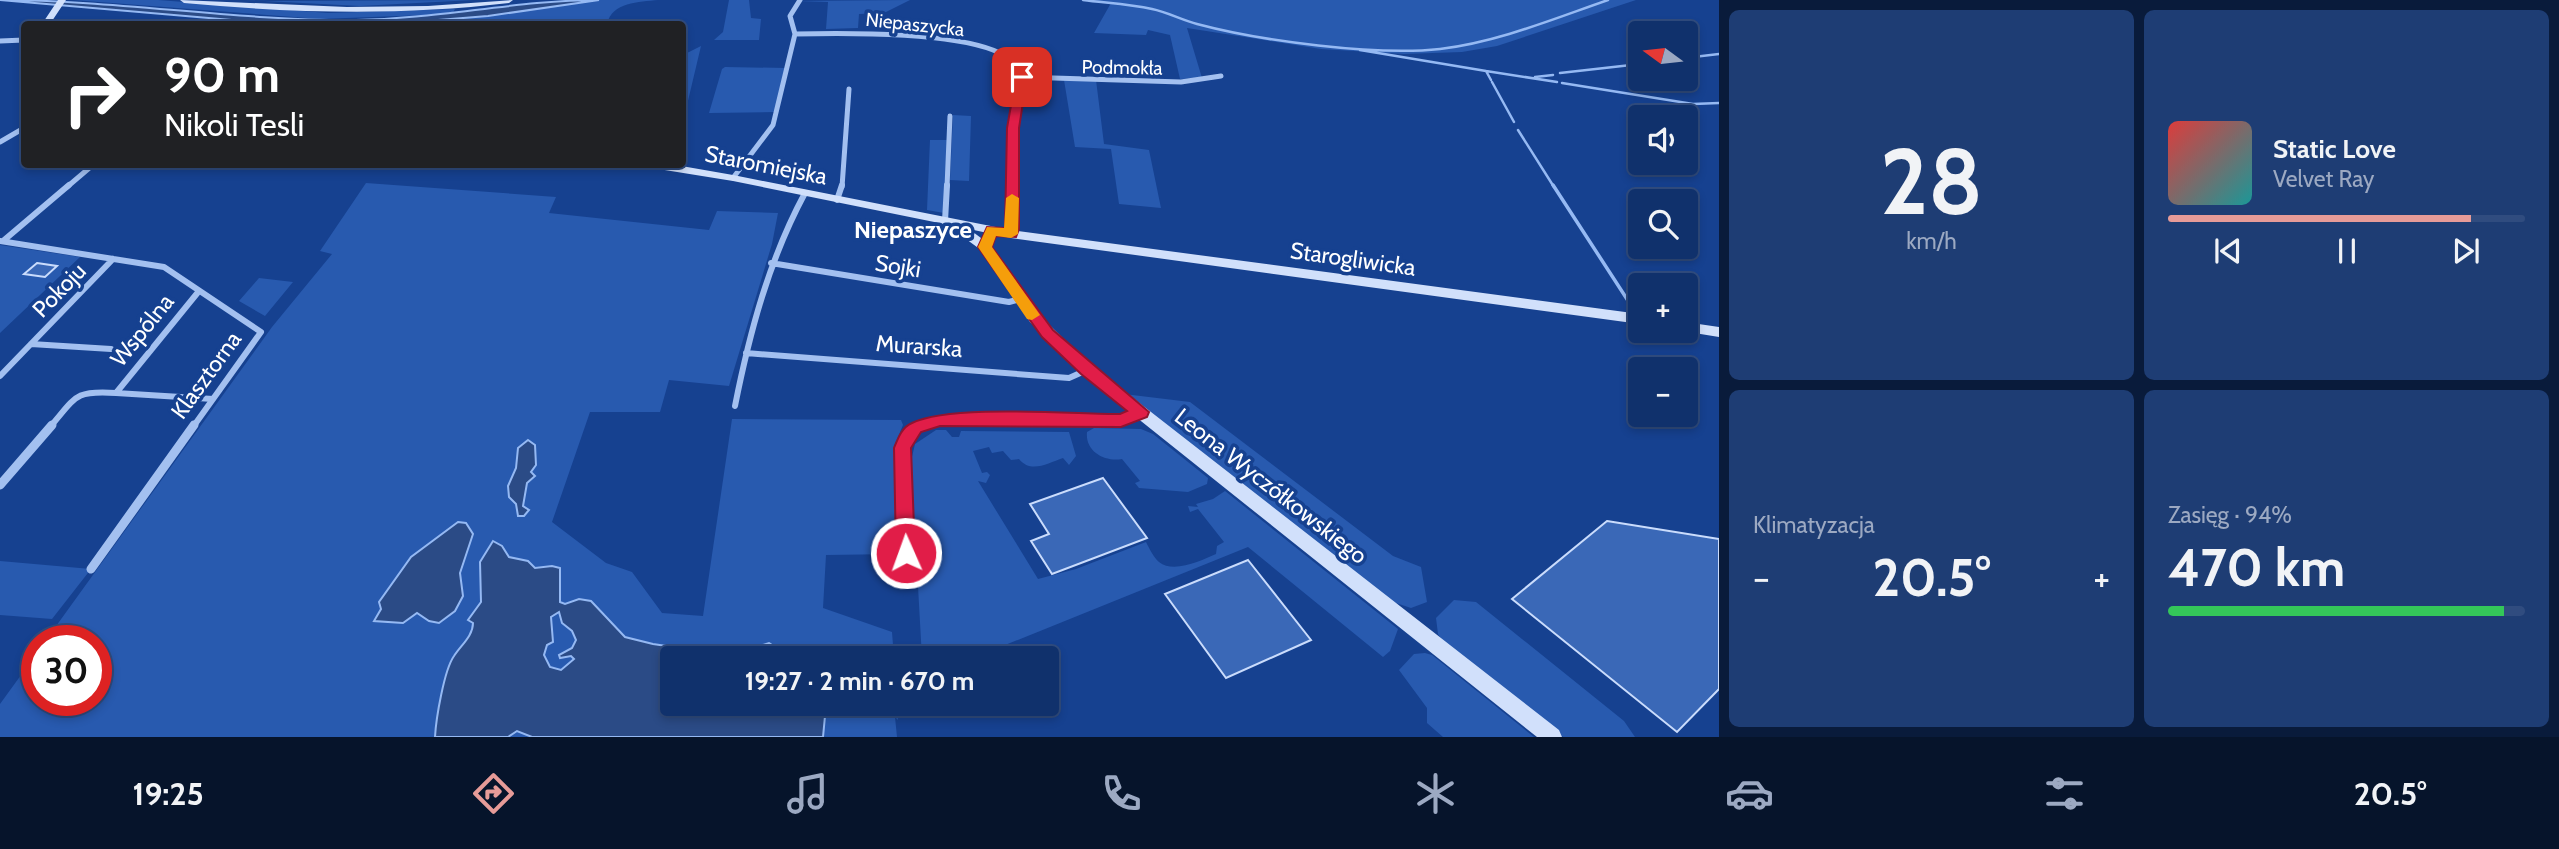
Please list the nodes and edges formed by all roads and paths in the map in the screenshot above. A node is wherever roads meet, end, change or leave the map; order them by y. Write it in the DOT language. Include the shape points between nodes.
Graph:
graph roads {
  1 [pos="62,0"];
  2 [pos="184,0"];
  3 [pos="509,0"];
  4 [pos="800,0"];
  5 [pos="48,21"];
  6 [pos="795,34"];
  7 [pos="21,40"];
  8 [pos="0,41"];
  9 [pos="1221,76"];
  10 [pos="1022,77"];
  11 [pos="849,89"];
  12 [pos="950,116"];
  13 [pos="21,130"];
  14 [pos="0,142"];
  15 [pos="89,168"];
  16 [pos="671,168"];
  17 [pos="733,178"];
  18 [pos="805,193"];
  19 [pos="838,200"];
  20 [pos="945,221"];
  21 [pos="990,230"];
  22 [pos="1011,234"];
  23 [pos="2,241"];
  24 [pos="1062,241"];
  25 [pos="983,245"];
  26 [pos="113,259"];
  27 [pos="771,263"];
  28 [pos="199,291"];
  29 [pos="1020,299"];
  30 [pos="1628,317"];
  31 [pos="1698,329"];
  32 [pos="1719,332"];
  33 [pos="31,344"];
  34 [pos="110,349"];
  35 [pos="746,353"];
  36 [pos="1087,370"];
  37 [pos="0,376"];
  38 [pos="116,393"];
  39 [pos="213,399"];
  40 [pos="735,406"];
  41 [pos="1141,412"];
  42 [pos="0,485"];
  43 [pos="906,553"];
  44 [pos="91,569"];
  45 [pos="1552,737"];
  1 -- 5 [label="street"];
  2 -- 3 [label="street" via="375,11"];
  4 -- 6 [label="street" via="789,19"];
  6 -- 10 [label="street, Niepaszycka" via="879,33 988,48 1012,58"];
  6 -- 17 [label="street" via="773,125"];
  7 -- 8 [label="street"];
  9 -- 10 [label="street, Podmokła" via="1181,82"];
  10 -- 22 [label="street" via="1013,128"];
  11 -- 19 [label="street, Staromiejska"];
  12 -- 20 [label="street"];
  13 -- 14 [label="street"];
  15 -- 23 [label="street"];
  16 -- 17 [label="street, Staromiejska"];
  17 -- 18 [label="street, Staromiejska"];
  18 -- 19 [label="street, Staromiejska"];
  18 -- 27 [label="street"];
  19 -- 20 [label="street, Staromiejska"];
  20 -- 21 [label="street, Staromiejska"];
  20 -- 25 [label="street, Leona Wyczółkowskiego"];
  21 -- 22 [label="street, Staromiejska"];
  21 -- 25 [label="street"];
  22 -- 24 [label="street, Staromiejska"];
  23 -- 26 [label="street, Klasztorna"];
  24 -- 30 [label="street, Starogliwicka"];
  25 -- 29 [label="street, Leona Wyczółkowskiego"];
  26 -- 28 [label="street, Klasztorna" via="164,267"];
  26 -- 33 [label="street, Pokoju"];
  27 -- 29 [label="street, Sojki" via="1009,302"];
  27 -- 35 [label="street"];
  28 -- 38 [label="street, Wspólna"];
  28 -- 39 [label="street, Klasztorna" via="261,332"];
  29 -- 36 [label="street, Leona Wyczółkowskiego" via="1047,333"];
  31 -- 32 [label="street"];
  33 -- 34 [label="street"];
  33 -- 37 [label="street, Pokoju"];
  35 -- 36 [label="street, Murarska" via="1069,377"];
  35 -- 40 [label="street"];
  36 -- 41 [label="street, Leona Wyczółkowskiego"];
  38 -- 39 [label="street, Wspólna"];
  38 -- 42 [label="street, Wspólna" via="78,395"];
  39 -- 44 [label="street, Klasztorna"];
  41 -- 43 [label="street" via="1121,421 940,420 915,428 902,448"];
  41 -- 45 [label="street, Leona Wyczółkowskiego"];
}
